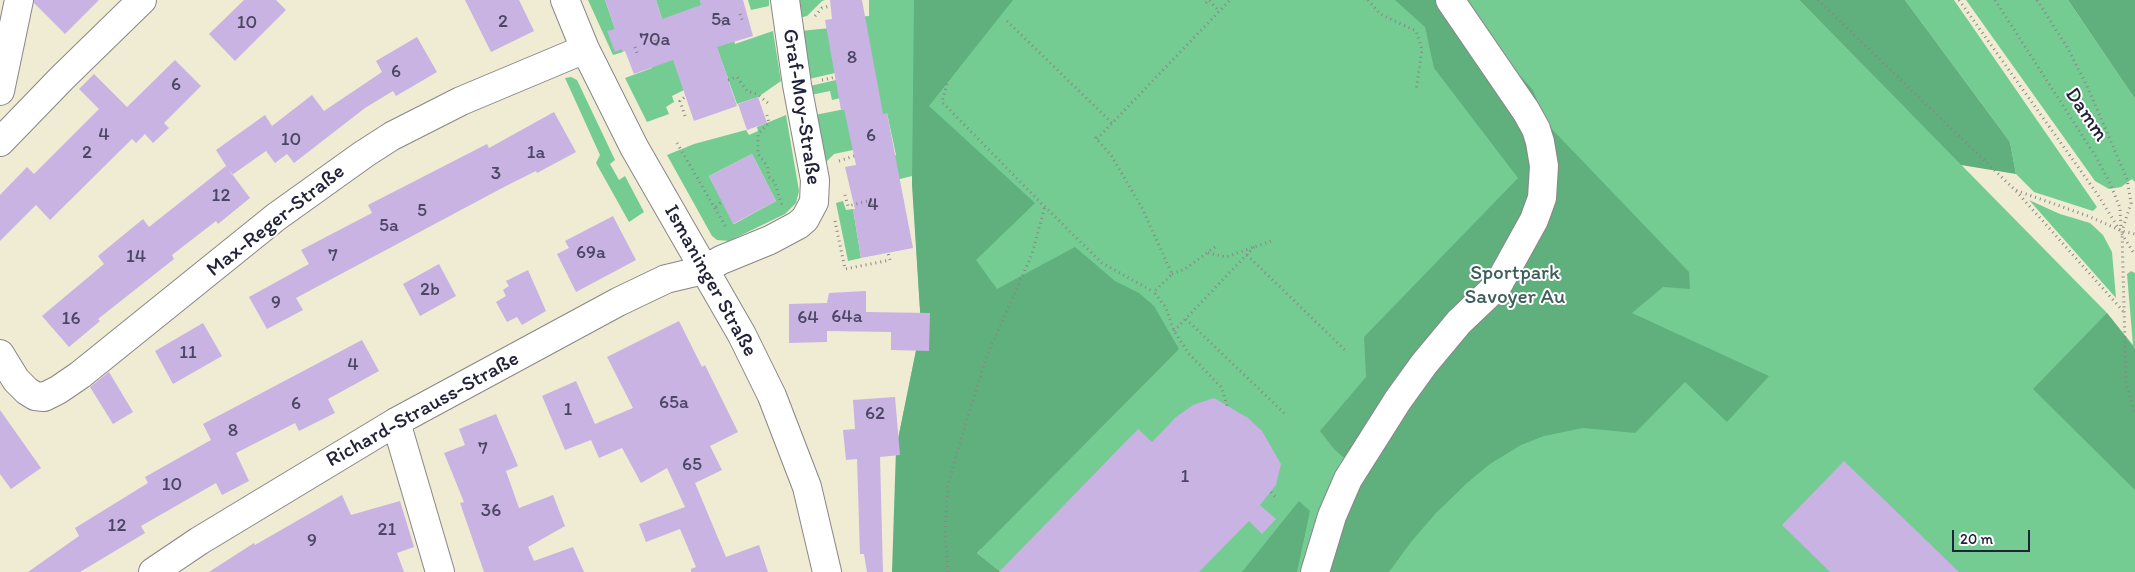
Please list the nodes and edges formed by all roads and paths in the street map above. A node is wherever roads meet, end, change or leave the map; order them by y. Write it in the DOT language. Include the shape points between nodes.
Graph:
graph roads {
  1 [pos="20,0"];
  2 [pos="142,0"];
  3 [pos="565,0"];
  4 [pos="785,0"];
  5 [pos="1230,0"];
  6 [pos="1368,0"];
  7 [pos="1450,0"];
  8 [pos="1818,0"];
  9 [pos="1959,0"];
  10 [pos="1995,0"];
  11 [pos="2037,0"];
  12 [pos="1206,3"];
  13 [pos="831,6"];
  14 [pos="825,7"];
  15 [pos="1219,11"];
  16 [pos="740,14"];
  17 [pos="721,20"];
  18 [pos="1007,21"];
  19 [pos="743,22"];
  20 [pos="724,28"];
  21 [pos="655,40"];
  22 [pos="635,47"];
  23 [pos="585,49"];
  24 [pos="658,49"];
  25 [pos="638,56"];
  26 [pos="836,77"];
  27 [pos="828,78"];
  28 [pos="728,80"];
  29 [pos="947,84"];
  30 [pos="1,85"];
  31 [pos="1416,90"];
  32 [pos="686,96"];
  33 [pos="768,103"];
  34 [pos="767,115"];
  35 [pos="685,116"];
  36 [pos="1112,122"];
  37 [pos="0,142"];
  38 [pos="677,143"];
  39 [pos="854,156"];
  40 [pos="848,158"];
  41 [pos="769,177"];
  42 [pos="765,179"];
  43 [pos="2015,190"];
  44 [pos="845,195"];
  45 [pos="722,202"];
  46 [pos="873,205"];
  47 [pos="782,206"];
  48 [pos="1045,206"];
  49 [pos="716,207"];
  50 [pos="833,214"];
  51 [pos="2122,231"];
  52 [pos="729,232"];
  53 [pos="2135,234"];
  54 [pos="1271,241"];
  55 [pos="1215,247"];
  56 [pos="1254,247"];
  57 [pos="1208,252"];
  58 [pos="888,253"];
  59 [pos="2135,254"];
  60 [pos="1247,255"];
  61 [pos="704,270"];
  62 [pos="1172,274"];
  63 [pos="1154,292"];
  64 [pos="2124,312"];
  65 [pos="1186,319"];
  66 [pos="1174,331"];
  67 [pos="1347,352"];
  68 [pos="0,354"];
  69 [pos="1227,406"];
  70 [pos="1285,414"];
  71 [pos="2135,414"];
  72 [pos="396,422"];
  73 [pos="1271,492"];
  74 [pos="1277,498"];
  75 [pos="153,572"];
  76 [pos="440,572"];
  77 [pos="827,572"];
  78 [pos="948,572"];
  79 [pos="1315,572"];
  1 -- 30 [label="street"];
  2 -- 37 [label="street"];
  3 -- 23 [label="street, Ismaninger Straße"];
  4 -- 61 [label="street, Graf-Moy-Straße" via="814,173 814,202 798,225"];
  5 -- 15 [label="path"];
  6 -- 31 [label="path" via="1380,14 1416,31 1422,49"];
  7 -- 79 [label="street" via="1536,129 1544,166 1542,198 1534,220 1498,286 1459,322 1424,364 1348,479 1332,516"];
  8 -- 43 [label="path"];
  9 -- 51 [label="path"];
  10 -- 51 [label="path, Damm" via="2096,157 2120,208"];
  11 -- 51 [label="path" via="2087,86 2127,179 2131,202"];
  12 -- 15 [label="path" via="1208,0"];
  13 -- 14 [label="path"];
  15 -- 36 [label="path"];
  16 -- 19 [label="path"];
  17 -- 20 [label="path"];
  18 -- 36 [label="path"];
  21 -- 24 [label="path"];
  22 -- 25 [label="path"];
  23 -- 61 [label="street, Ismaninger Straße" via="634,147"];
  23 -- 68 [label="street, Max-Reger-Straße" via="461,101 364,154 276,217 58,390 44,397 35,396 16,380"];
  26 -- 27 [label="path"];
  28 -- 33 [label="path" via="737,77 747,91"];
  29 -- 48 [label="path" via="942,102"];
  32 -- 35 [label="path" via="680,101"];
  34 -- 41 [label="path" via="769,123 758,134 758,154 767,166"];
  36 -- 62 [label="path" via="1096,138 1112,155 1142,208"];
  38 -- 49 [label="path"];
  39 -- 40 [label="path"];
  41 -- 42 [label="path"];
  41 -- 47 [label="path" via="774,181"];
  43 -- 51 [label="path"];
  43 -- 64 [label="path"];
  44 -- 46 [label="path" via="848,206 872,200"];
  45 -- 49 [label="path"];
  48 -- 63 [label="path" via="1102,263"];
  48 -- 78 [label="path" via="1032,254 986,358 948,485 945,530"];
  49 -- 52 [label="path"];
  50 -- 58 [label="path" via="845,269 890,260"];
  51 -- 53 [label="path"];
  51 -- 59 [label="path, Damm"];
  51 -- 64 [label="path"];
  54 -- 56 [label="path"];
  55 -- 57 [label="path"];
  56 -- 57 [label="path" via="1226,257"];
  56 -- 60 [label="path"];
  57 -- 62 [label="path" via="1185,269"];
  60 -- 65 [label="path"];
  60 -- 67 [label="path"];
  61 -- 72 [label="street, Richard-Strauss-Straße" via="666,279 618,302"];
  61 -- 77 [label="street, Ismaninger Straße" via="742,335 772,396 807,487"];
  62 -- 63 [label="path"];
  63 -- 66 [label="path" via="1166,308"];
  64 -- 71 [label="path" via="2126,383"];
  65 -- 66 [label="path"];
  65 -- 70 [label="path"];
  66 -- 69 [label="path" via="1189,354 1222,388"];
  72 -- 75 [label="street, Richard-Strauss-Straße"];
  72 -- 76 [label="street"];
  73 -- 74 [label="path"];
}
